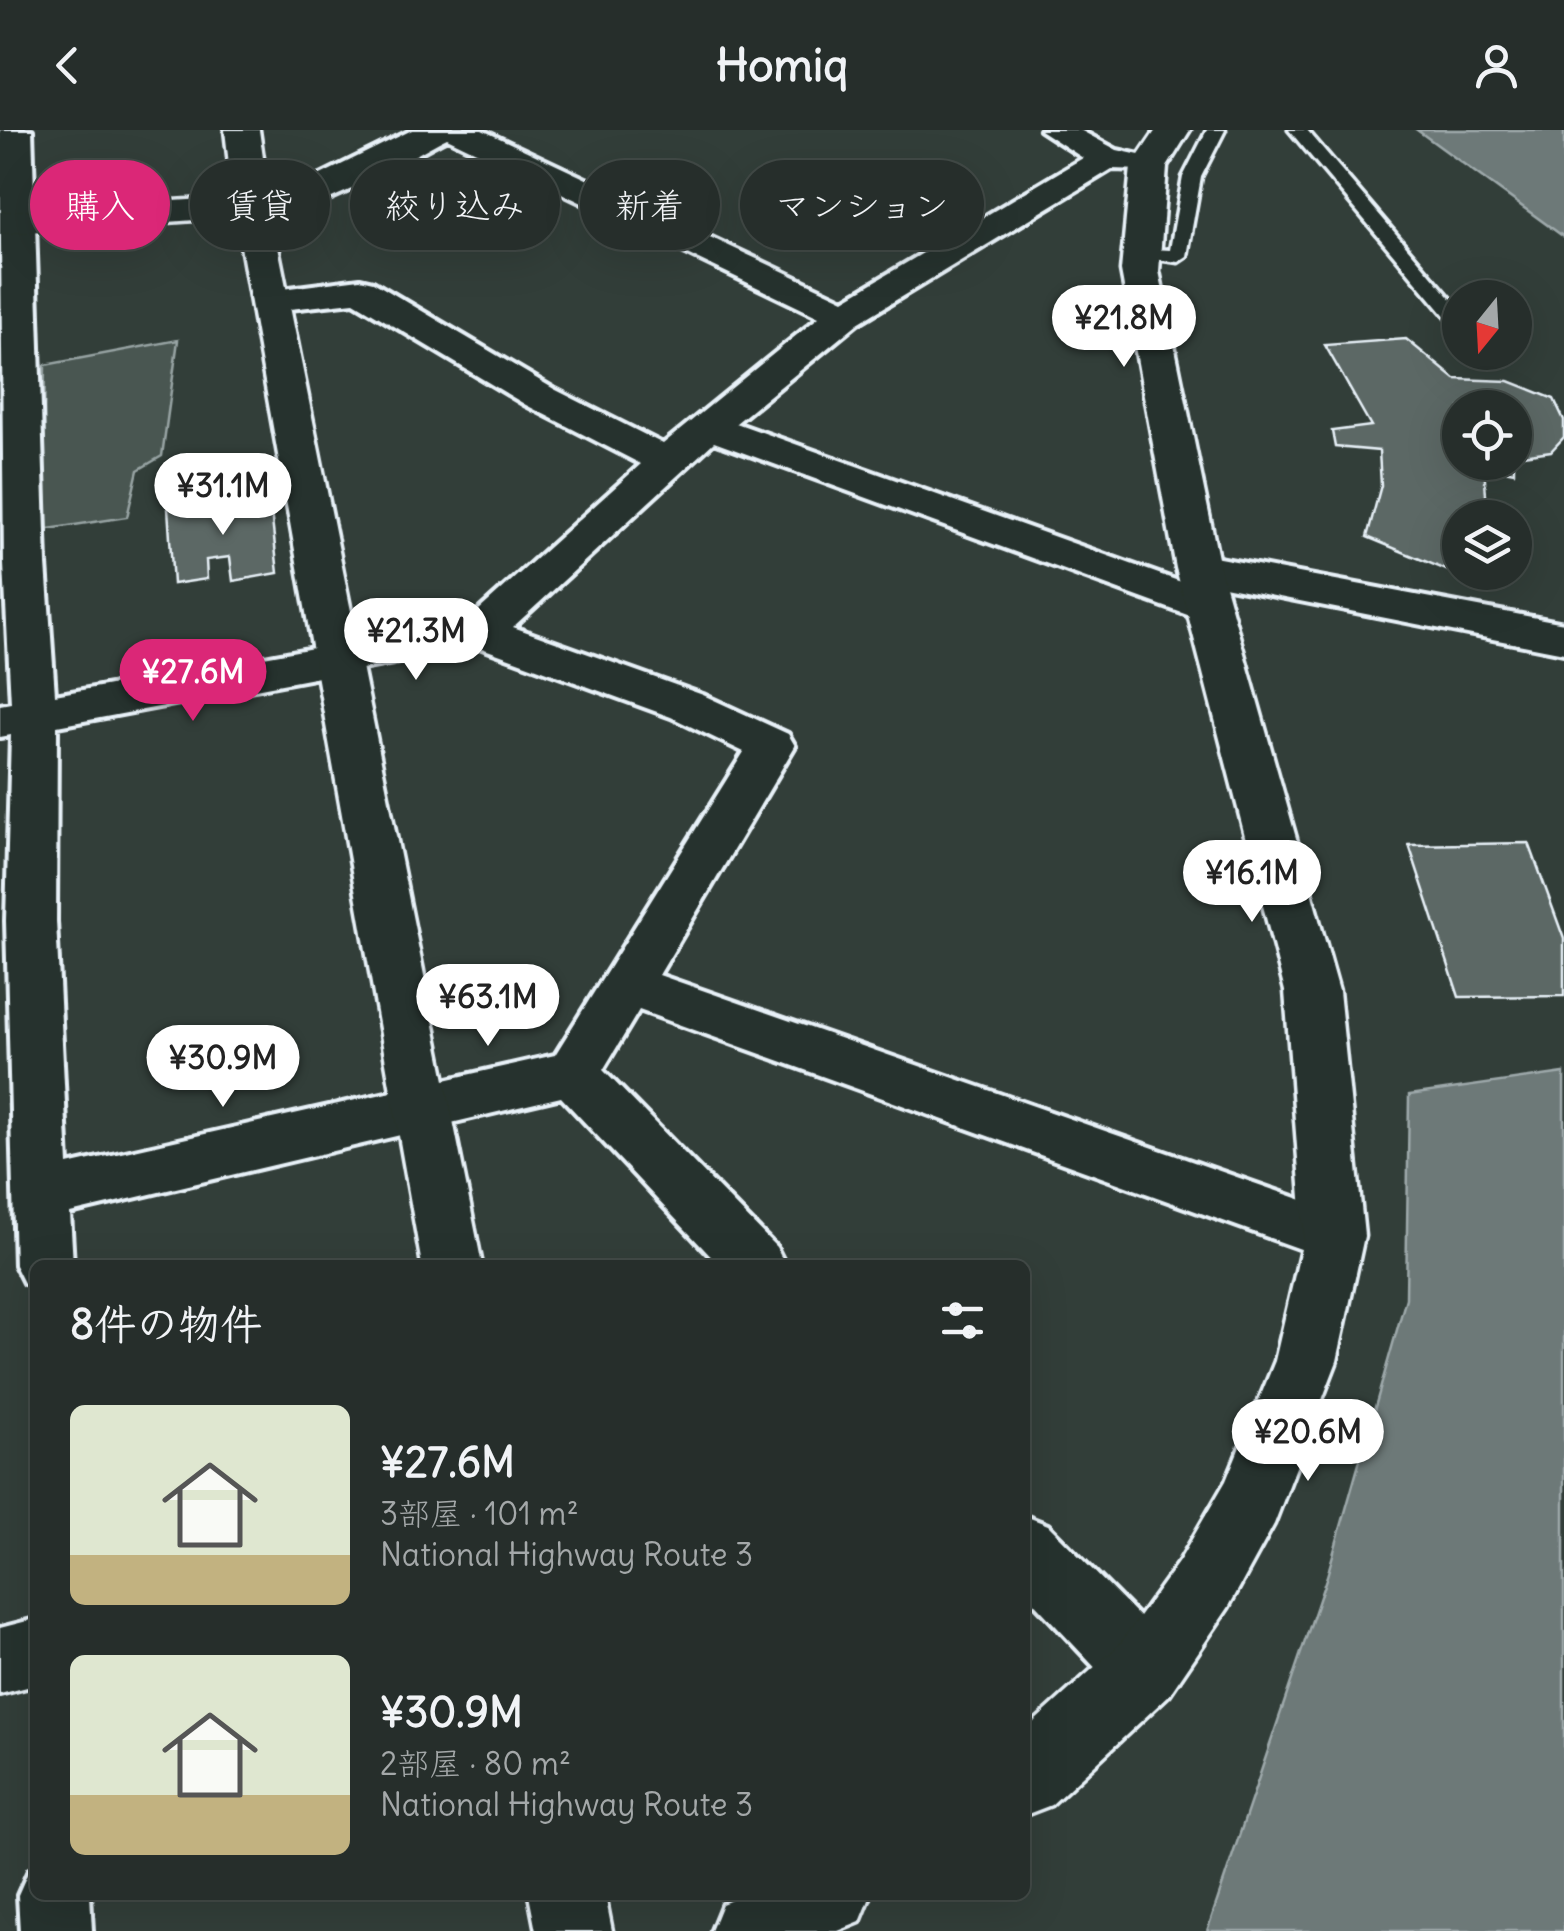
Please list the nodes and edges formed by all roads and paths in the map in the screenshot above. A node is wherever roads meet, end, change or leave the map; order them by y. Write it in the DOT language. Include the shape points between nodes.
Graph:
graph roads {
  1 [pos="16,130"];
  2 [pos="242,130"];
  3 [pos="438,130"];
  4 [pos="456,130"];
  5 [pos="1056,130"];
  6 [pos="1173,130"];
  7 [pos="1216,130"];
  8 [pos="1298,130"];
  9 [pos="1106,158"];
  10 [pos="246,160"];
  11 [pos="1148,167"];
  12 [pos="330,183"];
  13 [pos="190,211"];
  14 [pos="10,222"];
  15 [pos="261,250"];
  16 [pos="1141,252"];
  17 [pos="1442,299"];
  18 [pos="271,300"];
  19 [pos="845,314"];
  20 [pos="10,324"];
  21 [pos="710,428"];
  22 [pos="13,435"];
  23 [pos="667,462"];
  24 [pos="12,566"];
  25 [pos="1203,588"];
  26 [pos="481,632"];
  27 [pos="1564,638"];
  28 [pos="338,660"];
  29 [pos="17,718"];
  30 [pos="16,924"];
  31 [pos="630,986"];
  32 [pos="572,1074"];
  33 [pos="422,1106"];
  34 [pos="44,1195"];
  35 [pos="1334,1236"];
  36 [pos="44,1260"];
  37 [pos="451,1260"];
  38 [pos="751,1260"];
  39 [pos="1030,1551"];
  40 [pos="30,1653"];
  41 [pos="0,1661"];
  42 [pos="1144,1670"];
  43 [pos="1030,1774"];
  44 [pos="54,1900"];
  45 [pos="568,1900"];
  46 [pos="821,1900"];
  47 [pos="56,1931"];
  48 [pos="574,1931"];
  49 [pos="750,1931"];
  1 -- 14 [label="street"];
  2 -- 10 [label="main road"];
  3 -- 12 [label="street"];
  4 -- 19 [label="street"];
  5 -- 9 [label="street"];
  6 -- 11 [label="main road"];
  7 -- 16 [label="lane" via="1192,177 1178,256"];
  8 -- 17 [label="lane"];
  9 -- 11 [label="street"];
  9 -- 19 [label="street"];
  11 -- 16 [label="main road"];
  13 -- 14 [label="main road"];
  14 -- 20 [label="street"];
  15 -- 18 [label="main road"];
  16 -- 25 [label="main road"];
  18 -- 23 [label="street" via="360,290 540,397"];
  18 -- 28 [label="main road"];
  19 -- 21 [label="street"];
  20 -- 22 [label="street"];
  21 -- 23 [label="street"];
  21 -- 25 [label="street"];
  22 -- 24 [label="street"];
  23 -- 26 [label="street"];
  24 -- 29 [label="street"];
  25 -- 27 [label="street"];
  25 -- 35 [label="main road" via="1312,991"];
  26 -- 28 [label="street"];
  26 -- 31 [label="street" via="687,706 772,746 722,818"];
  28 -- 29 [label="street"];
  28 -- 33 [label="main road"];
  29 -- 30 [label="street"];
  30 -- 34 [label="street"];
  31 -- 32 [label="street"];
  31 -- 35 [label="street"];
  32 -- 33 [label="street"];
  32 -- 38 [label="street"];
  33 -- 34 [label="street"];
  33 -- 37 [label="main road"];
  34 -- 36 [label="street"];
  35 -- 42 [label="main road" via="1306,1361 1250,1501 1204,1584"];
  39 -- 42 [label="street"];
  40 -- 41 [label="street"];
  42 -- 43 [label="main road"];
  44 -- 47 [label="street"];
  45 -- 48 [label="main road"];
  46 -- 49 [label="main road"];
}
